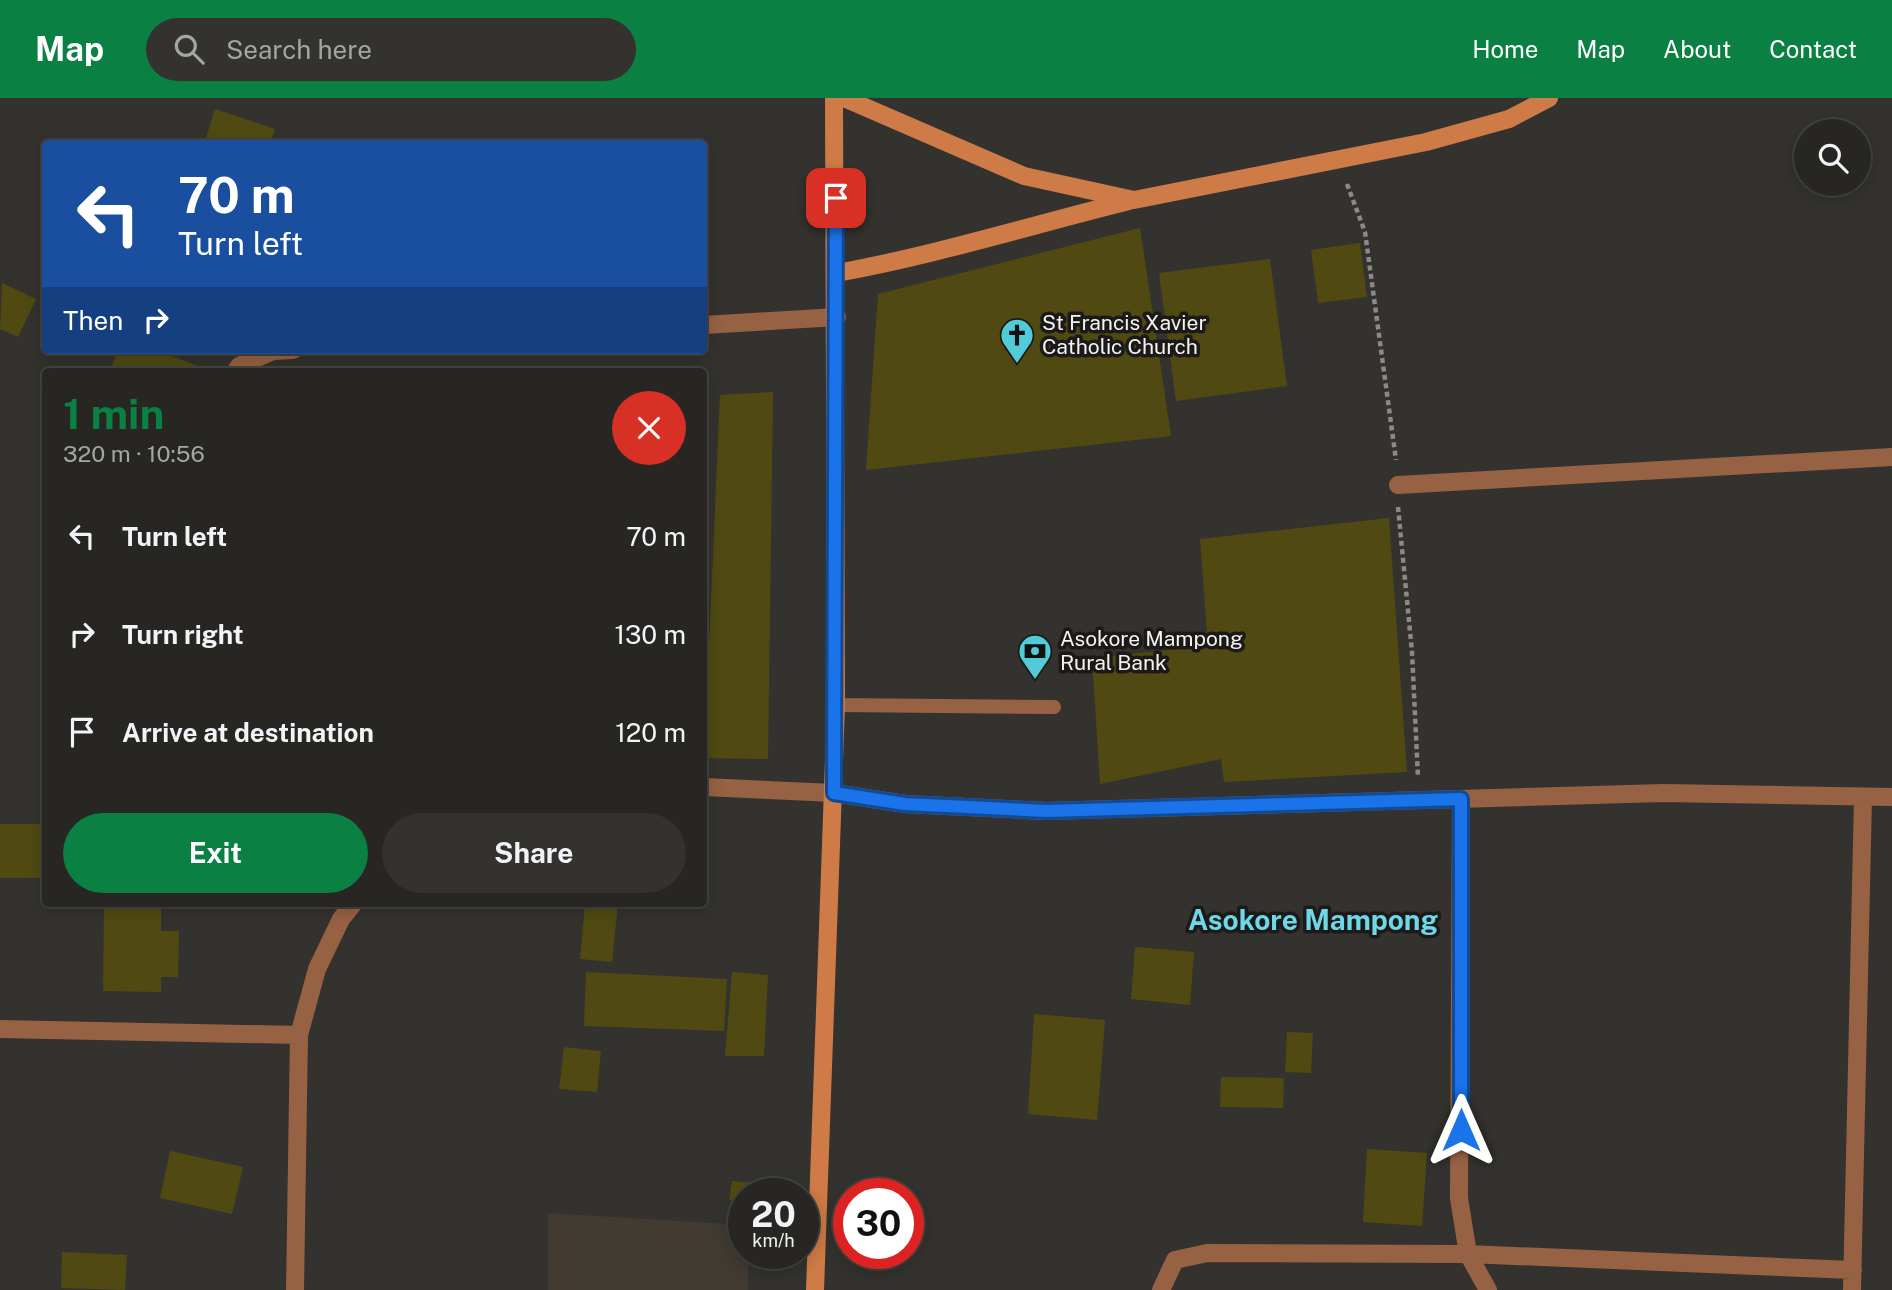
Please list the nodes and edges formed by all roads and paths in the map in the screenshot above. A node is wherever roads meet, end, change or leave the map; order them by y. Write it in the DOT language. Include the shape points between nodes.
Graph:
graph roads {
  1 [pos="834,98"];
  2 [pos="844,98"];
  3 [pos="1549,98"];
  4 [pos="1134,200"];
  5 [pos="837,273"];
  6 [pos="836,317"];
  7 [pos="707,325"];
  8 [pos="266,354"];
  9 [pos="238,368"];
  10 [pos="1892,457"];
  11 [pos="1398,485"];
  12 [pos="836,705"];
  13 [pos="1054,707"];
  14 [pos="707,787"];
  15 [pos="834,793"];
  16 [pos="1863,797"];
  17 [pos="1892,797"];
  18 [pos="1461,799"];
  19 [pos="351,907"];
  20 [pos="0,1029"];
  21 [pos="299,1035"];
  22 [pos="1468,1254"];
  23 [pos="1853,1270"];
  24 [pos="295,1290"];
  25 [pos="816,1290"];
  26 [pos="1161,1290"];
  27 [pos="1488,1290"];
  28 [pos="1852,1290"];
  1 -- 5 [label="street"];
  2 -- 4 [label="street" via="1024,176"];
  3 -- 4 [label="street" via="1509,119 1426,142"];
  4 -- 5 [label="street" via="903,261"];
  5 -- 6 [label="street"];
  6 -- 7 [label="street"];
  6 -- 12 [label="street"];
  8 -- 9 [label="street"];
  10 -- 11 [label="street"];
  12 -- 13 [label="lane"];
  12 -- 15 [label="street"];
  14 -- 15 [label="street"];
  15 -- 18 [label="street" via="905,804 1046,811"];
  15 -- 25 [label="street"];
  16 -- 17 [label="street"];
  16 -- 18 [label="street" via="1663,793"];
  16 -- 23 [label="street"];
  18 -- 22 [label="street" via="1459,1198"];
  19 -- 21 [label="street" via="317,969"];
  20 -- 21 [label="street"];
  21 -- 24 [label="street"];
  22 -- 23 [label="street"];
  22 -- 26 [label="street" via="1207,1253 1175,1260"];
  22 -- 27 [label="street"];
  23 -- 28 [label="street"];
}
